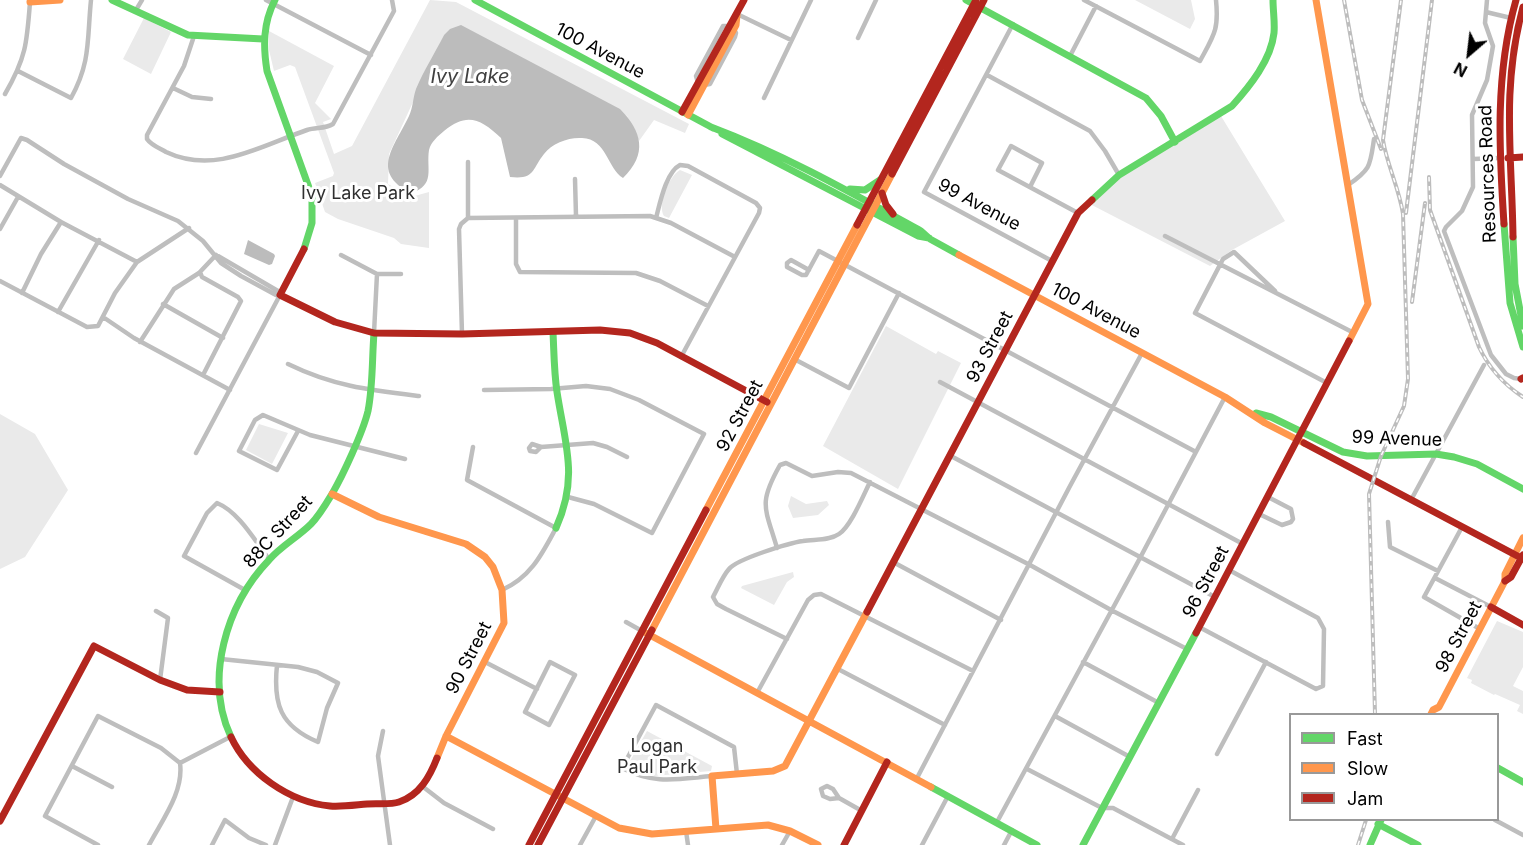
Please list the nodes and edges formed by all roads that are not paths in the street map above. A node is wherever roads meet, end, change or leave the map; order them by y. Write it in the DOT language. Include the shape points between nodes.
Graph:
graph roads {
  1 [pos="60,0"];
  2 [pos="91,0"];
  3 [pos="112,0"];
  4 [pos="142,0"];
  5 [pos="392,0"];
  6 [pos="475,0"];
  7 [pos="744,0"];
  8 [pos="811,0"];
  9 [pos="876,0"];
  10 [pos="966,0"];
  11 [pos="1084,0"];
  12 [pos="1216,0"];
  13 [pos="1272,0"];
  14 [pos="1316,0"];
  15 [pos="1487,0"];
  16 [pos="1516,0"];
  17 [pos="272,1"];
  18 [pos="30,2"];
  19 [pos="979,3"];
  20 [pos="1096,6"];
  21 [pos="1523,8"];
  22 [pos="136,10"];
  23 [pos="1486,12"];
  24 [pos="737,14"];
  25 [pos="1511,18"];
  26 [pos="1521,20"];
  27 [pos="1013,24"];
  28 [pos="194,36"];
  29 [pos="858,38"];
  30 [pos="263,39"];
  31 [pos="791,40"];
  32 [pos="371,56"];
  33 [pos="1070,56"];
  34 [pos="18,71"];
  35 [pos="987,75"];
  36 [pos="173,88"];
  37 [pos="5,94"];
  38 [pos="764,98"];
  39 [pos="211,99"];
  40 [pos="685,113"];
  41 [pos="711,127"];
  42 [pos="291,137"];
  43 [pos="1374,139"];
  44 [pos="1174,141"];
  45 [pos="1510,157"];
  46 [pos="1523,157"];
  47 [pos="1500,158"];
  48 [pos="1473,159"];
  49 [pos="468,162"];
  50 [pos="1119,175"];
  51 [pos="0,176"];
  52 [pos="882,178"];
  53 [pos="575,179"];
  54 [pos="0,185"];
  55 [pos="1348,185"];
  56 [pos="1030,187"];
  57 [pos="847,189"];
  58 [pos="882,193"];
  59 [pos="18,197"];
  60 [pos="871,207"];
  61 [pos="1078,213"];
  62 [pos="576,216"];
  63 [pos="895,216"];
  64 [pos="468,218"];
  65 [pos="516,218"];
  66 [pos="656,218"];
  67 [pos="61,222"];
  68 [pos="189,228"];
  69 [pos="0,229"];
  70 [pos="1165,236"];
  71 [pos="930,239"];
  72 [pos="99,240"];
  73 [pos="216,255"];
  74 [pos="340,255"];
  75 [pos="735,257"];
  76 [pos="1052,261"];
  77 [pos="137,262"];
  78 [pos="842,263"];
  79 [pos="1221,263"];
  80 [pos="809,270"];
  81 [pos="200,272"];
  82 [pos="377,274"];
  83 [pos="400,274"];
  84 [pos="0,281"];
  85 [pos="1275,291"];
  86 [pos="22,293"];
  87 [pos="898,293"];
  88 [pos="280,295"];
  89 [pos="1034,295"];
  90 [pos="163,304"];
  91 [pos="708,306"];
  92 [pos="58,312"];
  93 [pos="103,317"];
  94 [pos="1523,326"];
  95 [pos="553,332"];
  96 [pos="374,333"];
  97 [pos="1354,333"];
  98 [pos="462,334"];
  99 [pos="223,338"];
  100 [pos="140,342"];
  101 [pos="1523,347"];
  102 [pos="1005,349"];
  103 [pos="1142,353"];
  104 [pos="681,357"];
  105 [pos="796,360"];
  106 [pos="288,364"];
  107 [pos="1484,365"];
  108 [pos="202,375"];
  109 [pos="1522,378"];
  110 [pos="940,382"];
  111 [pos="1327,383"];
  112 [pos="557,389"];
  113 [pos="230,390"];
  114 [pos="370,390"];
  115 [pos="484,390"];
  116 [pos="419,396"];
  117 [pos="1225,397"];
  118 [pos="977,402"];
  119 [pos="768,403"];
  120 [pos="1112,407"];
  121 [pos="1248,410"];
  122 [pos="298,431"];
  123 [pos="1302,432"];
  124 [pos="1298,440"];
  125 [pos="567,445"];
  126 [pos="355,446"];
  127 [pos="473,447"];
  128 [pos="541,447"];
  129 [pos="1196,452"];
  130 [pos="196,453"];
  131 [pos="1436,454"];
  132 [pos="949,455"];
  133 [pos="627,457"];
  134 [pos="405,459"];
  135 [pos="1084,459"];
  136 [pos="870,482"];
  137 [pos="1523,489"];
  138 [pos="332,494"];
  139 [pos="568,497"];
  140 [pos="1268,497"];
  141 [pos="1412,500"];
  142 [pos="1168,505"];
  143 [pos="921,509"];
  144 [pos="1056,514"];
  145 [pos="1259,514"];
  146 [pos="1389,522"];
  147 [pos="556,528"];
  148 [pos="1462,528"];
  149 [pos="1523,538"];
  150 [pos="1243,544"];
  151 [pos="777,548"];
  152 [pos="1521,557"];
  153 [pos="1140,558"];
  154 [pos="269,559"];
  155 [pos="893,562"];
  156 [pos="1030,564"];
  157 [pos="1229,570"];
  158 [pos="1438,571"];
  159 [pos="1435,578"];
  160 [pos="245,590"];
  161 [pos="502,590"];
  162 [pos="1215,597"];
  163 [pos="1491,607"];
  164 [pos="1111,610"];
  165 [pos="156,611"];
  166 [pos="865,615"];
  167 [pos="1001,621"];
  168 [pos="626,622"];
  169 [pos="1523,625"];
  170 [pos="1203,629"];
  171 [pos="1480,629"];
  172 [pos="646,633"];
  173 [pos="787,639"];
  174 [pos="1187,649"];
  175 [pos="221,659"];
  176 [pos="485,662"];
  177 [pos="1083,662"];
  178 [pos="1266,662"];
  179 [pos="277,665"];
  180 [pos="836,668"];
  181 [pos="974,671"];
  182 [pos="160,680"];
  183 [pos="537,689"];
  184 [pos="220,692"];
  185 [pos="757,693"];
  186 [pos="1159,703"];
  187 [pos="1439,711"];
  188 [pos="1055,716"];
  189 [pos="808,721"];
  190 [pos="945,725"];
  191 [pos="383,731"];
  192 [pos="446,736"];
  193 [pos="230,737"];
  194 [pos="1217,754"];
  195 [pos="1130,757"];
  196 [pos="888,762"];
  197 [pos="180,763"];
  198 [pos="72,766"];
  199 [pos="1027,769"];
  200 [pos="1499,769"];
  201 [pos="737,774"];
  202 [pos="712,776"];
  203 [pos="917,778"];
  204 [pos="1523,782"];
  205 [pos="422,786"];
  206 [pos="112,787"];
  207 [pos="1198,790"];
  208 [pos="948,796"];
  209 [pos="293,797"];
  210 [pos="559,797"];
  211 [pos="839,798"];
  212 [pos="385,803"];
  213 [pos="1102,808"];
  214 [pos="862,811"];
  215 [pos="596,816"];
  216 [pos="0,821"];
  217 [pos="1498,821"];
  218 [pos="997,822"];
  219 [pos="1379,822"];
  220 [pos="493,829"];
  221 [pos="716,829"];
  222 [pos="1012,830"];
  223 [pos="686,831"];
  224 [pos="790,831"];
  225 [pos="1523,835"];
  226 [pos="1172,839"];
  227 [pos="98,845"];
  228 [pos="149,845"];
  229 [pos="212,845"];
  230 [pos="266,845"];
  231 [pos="275,845"];
  232 [pos="390,845"];
  233 [pos="529,845"];
  234 [pos="538,845"];
  235 [pos="580,845"];
  236 [pos="688,845"];
  237 [pos="782,845"];
  238 [pos="819,845"];
  239 [pos="844,845"];
  240 [pos="922,845"];
  241 [pos="1004,845"];
  242 [pos="1037,845"];
  243 [pos="1083,845"];
  244 [pos="1183,845"];
  245 [pos="1370,845"];
  246 [pos="1418,845"];
  1 -- 18 [label="street"];
  2 -- 34 [label="street" via="86,63 71,98"];
  3 -- 22 [label="street"];
  4 -- 22 [label="street"];
  5 -- 32 [label="street" via="394,11"];
  6 -- 40 [label="street, 100 Avenue"];
  7 -- 24 [label="street"];
  8 -- 31 [label="street"];
  9 -- 29 [label="street"];
  10 -- 19 [label="street"];
  11 -- 20 [label="street"];
  12 -- 20 [label="street" via="1215,34 1200,61"];
  13 -- 44 [label="street, 93 Street" via="1271,45 1246,92 1232,106"];
  14 -- 55 [label="street, 96 Street"];
  15 -- 23 [label="street"];
  16 -- 25 [label="street, Resources Road"];
  17 -- 30 [label="street"];
  17 -- 32 [label="street"];
  18 -- 34 [label="street" via="25,53"];
  19 -- 27 [label="street"];
  19 -- 52 [label="street, 92 Street"];
  19 -- 58 [label="street, 92 Street"];
  20 -- 33 [label="street"];
  21 -- 26 [label="street, Resources Road"];
  22 -- 28 [label="street"];
  23 -- 25 [label="street"];
  23 -- 48 [label="street" via="1485,27 1493,46 1487,80 1472,115"];
  24 -- 31 [label="street"];
  24 -- 40 [label="street"];
  25 -- 26 [label="street"];
  25 -- 47 [label="street, Resources Road" via="1500,82"];
  26 -- 45 [label="street, Resources Road" via="1507,103"];
  27 -- 33 [label="street"];
  27 -- 35 [label="street"];
  28 -- 30 [label="street"];
  28 -- 36 [label="street"];
  30 -- 42 [label="street" via="267,71"];
  31 -- 38 [label="street"];
  32 -- 42 [label="street" via="335,122"];
  33 -- 44 [label="street" via="1146,98"];
  34 -- 37 [label="street"];
  35 -- 50 [label="street" via="1090,131"];
  35 -- 76 [label="street, 99 Avenue" via="924,192"];
  36 -- 39 [label="street" via="192,97"];
  36 -- 42 [label="street" via="147,135 150,143 173,155 207,161 242,155"];
  40 -- 41 [label="street, 100 Avenue"];
  41 -- 57 [label="street, 100 Avenue" via="763,146"];
  41 -- 60 [label="street, 100 Avenue"];
  42 -- 88 [label="street" via="314,208 309,240"];
  43 -- 55 [label="street" via="1365,173"];
  44 -- 50 [label="street, 93 Street"];
  45 -- 46 [label="street"];
  45 -- 47 [label="street"];
  45 -- 94 [label="street, Resources Road" via="1515,285"];
  47 -- 48 [label="street"];
  47 -- 101 [label="street, Resources Road" via="1509,300"];
  48 -- 109 [label="street" via="1472,194 1444,231 1491,355 1506,374"];
  49 -- 64 [label="street"];
  50 -- 61 [label="street, 93 Street"];
  51 -- 68 [label="street" via="21,138 109,189"];
  52 -- 57 [label="street" via="866,190"];
  52 -- 60 [label="street, 92 Street"];
  53 -- 62 [label="street"];
  54 -- 59 [label="street"];
  55 -- 97 [label="street, 96 Street" via="1368,303"];
  56 -- 56 [label="street" via="1042,164 1011,146 998,170"];
  56 -- 61 [label="street"];
  57 -- 60 [label="street, 100 Avenue"];
  58 -- 60 [label="street, 92 Street"];
  58 -- 63 [label="street"];
  59 -- 67 [label="street"];
  59 -- 69 [label="street"];
  60 -- 63 [label="street, 100 Avenue"];
  60 -- 71 [label="street, 100 Avenue" via="918,236"];
  60 -- 78 [label="street, 92 Street"];
  61 -- 76 [label="street, 93 Street"];
  62 -- 65 [label="street"];
  62 -- 66 [label="street"];
  63 -- 71 [label="street, 100 Avenue"];
  64 -- 65 [label="street"];
  64 -- 98 [label="street" via="459,229"];
  65 -- 91 [label="street" via="516,264 520,272 631,272 660,280"];
  66 -- 75 [label="street" via="671,222"];
  66 -- 75 [label="street" via="664,189 678,165 688,166 760,208"];
  67 -- 72 [label="street"];
  67 -- 86 [label="street"];
  68 -- 73 [label="street"];
  68 -- 77 [label="street"];
  70 -- 79 [label="street"];
  71 -- 89 [label="street, 100 Avenue"];
  72 -- 77 [label="street"];
  72 -- 92 [label="street"];
  73 -- 81 [label="street"];
  73 -- 88 [label="street"];
  74 -- 82 [label="street"];
  75 -- 91 [label="street"];
  76 -- 89 [label="street, 93 Street"];
  77 -- 93 [label="street"];
  78 -- 80 [label="street" via="819,251"];
  78 -- 87 [label="street"];
  78 -- 105 [label="street, 92 Street"];
  78 -- 119 [label="street, 92 Street"];
  79 -- 85 [label="street"];
  79 -- 85 [label="street" via="1234,252"];
  79 -- 111 [label="street" via="1195,313"];
  81 -- 90 [label="street" via="174,289"];
  81 -- 99 [label="street" via="241,301"];
  82 -- 83 [label="street"];
  82 -- 96 [label="street, 88C Street"];
  84 -- 86 [label="street"];
  85 -- 97 [label="street"];
  86 -- 92 [label="street"];
  87 -- 102 [label="street"];
  87 -- 105 [label="street" via="849,387"];
  88 -- 96 [label="street" via="334,322"];
  88 -- 113 [label="street"];
  89 -- 102 [label="street, 93 Street"];
  89 -- 103 [label="street, 100 Avenue"];
  90 -- 99 [label="street"];
  90 -- 100 [label="street"];
  91 -- 104 [label="street"];
  92 -- 93 [label="street" via="87,327 98,326"];
  93 -- 100 [label="street"];
  95 -- 98 [label="street"];
  95 -- 104 [label="street" via="621,332 649,340"];
  95 -- 112 [label="street"];
  96 -- 98 [label="street"];
  96 -- 114 [label="street, 88C Street"];
  97 -- 111 [label="street, 96 Street"];
  99 -- 108 [label="street"];
  100 -- 108 [label="street"];
  102 -- 118 [label="street, 93 Street"];
  102 -- 120 [label="street"];
  103 -- 117 [label="street, 100 Avenue"];
  103 -- 120 [label="street"];
  104 -- 119 [label="street"];
  105 -- 119 [label="street, 92 Street"];
  106 -- 114 [label="street" via="320,379"];
  107 -- 131 [label="street"];
  108 -- 113 [label="street"];
  110 -- 118 [label="street"];
  111 -- 123 [label="street, 96 Street"];
  112 -- 115 [label="street"];
  112 -- 125 [label="street"];
  112 -- 139 [label="street" via="586,386 618,391 704,434 652,533 594,504"];
  113 -- 130 [label="street"];
  114 -- 116 [label="street"];
  114 -- 126 [label="street, 88C Street" via="365,424"];
  117 -- 121 [label="street, 100 Avenue"];
  117 -- 129 [label="street"];
  118 -- 132 [label="street, 93 Street"];
  118 -- 135 [label="street"];
  119 -- 172 [label="street, 92 Street"];
  120 -- 129 [label="street"];
  120 -- 135 [label="street"];
  121 -- 123 [label="street, 100 Avenue"];
  121 -- 124 [label="street, 100 Avenue"];
  122 -- 122 [label="street" via="276,470 240,451 260,415"];
  122 -- 126 [label="street"];
  123 -- 124 [label="street, 96 Street"];
  123 -- 131 [label="street, 99 Avenue" via="1330,447 1355,454"];
  124 -- 140 [label="street, 96 Street"];
  124 -- 141 [label="street, 100 Avenue"];
  125 -- 128 [label="street"];
  125 -- 133 [label="street" via="592,443"];
  125 -- 139 [label="street" via="571,467"];
  126 -- 134 [label="street"];
  126 -- 138 [label="street, 88C Street"];
  127 -- 147 [label="street" via="467,480"];
  129 -- 142 [label="street"];
  131 -- 137 [label="street, 99 Avenue" via="1477,464"];
  131 -- 141 [label="street"];
  132 -- 143 [label="street, 93 Street"];
  132 -- 144 [label="street"];
  135 -- 142 [label="street"];
  135 -- 144 [label="street"];
  136 -- 143 [label="street"];
  136 -- 151 [label="street" via="841,533"];
  136 -- 151 [label="street" via="846,472 812,476 783,463 764,499"];
  138 -- 154 [label="street, 88C Street" via="312,523"];
  138 -- 161 [label="street" via="379,517 466,544 493,567"];
  139 -- 147 [label="street"];
  140 -- 145 [label="street, 96 Street"];
  140 -- 145 [label="street" via="1291,509 1293,519 1282,525"];
  141 -- 148 [label="street, 100 Avenue"];
  142 -- 150 [label="street"];
  142 -- 153 [label="street"];
  143 -- 155 [label="street, 93 Street"];
  143 -- 156 [label="street"];
  144 -- 153 [label="street"];
  144 -- 156 [label="street"];
  145 -- 150 [label="street, 96 Street"];
  146 -- 158 [label="street" via="1390,547"];
  147 -- 161 [label="street" via="534,567"];
  148 -- 152 [label="street, 100 Avenue"];
  148 -- 158 [label="street"];
  149 -- 152 [label="street, 98 Street"];
  150 -- 157 [label="street, 96 Street"];
  151 -- 173 [label="street" via="729,567 713,597 726,609"];
  152 -- 163 [label="street, 98 Street" via="1505,574"];
  153 -- 162 [label="street"];
  153 -- 164 [label="street"];
  154 -- 160 [label="street, 88C Street"];
  154 -- 160 [label="street" via="236,516 222,505 217,503 207,513 184,556"];
  155 -- 166 [label="street, 93 Street"];
  155 -- 167 [label="street"];
  156 -- 164 [label="street"];
  156 -- 167 [label="street"];
  157 -- 162 [label="street, 96 Street"];
  157 -- 178 [label="street" via="1318,618 1324,629 1323,686 1316,689"];
  158 -- 159 [label="street"];
  159 -- 163 [label="street"];
  159 -- 171 [label="street" via="1424,597"];
  160 -- 175 [label="street, 88C Street" via="228,624"];
  161 -- 176 [label="street, 90 Street" via="504,623"];
  162 -- 170 [label="street, 96 Street"];
  163 -- 169 [label="street"];
  163 -- 171 [label="street, 98 Street"];
  164 -- 174 [label="street"];
  164 -- 177 [label="street"];
  165 -- 182 [label="street" via="168,618"];
  166 -- 173 [label="street" via="818,595 808,600"];
  166 -- 180 [label="street, 93 Street"];
  166 -- 181 [label="street"];
  167 -- 181 [label="street"];
  168 -- 172 [label="street"];
  170 -- 174 [label="street, 96 Street"];
  170 -- 178 [label="street"];
  171 -- 187 [label="street, 98 Street"];
  172 -- 185 [label="street"];
  172 -- 210 [label="street, 92 Street"];
  173 -- 185 [label="street"];
  174 -- 186 [label="street, 96 Street"];
  175 -- 179 [label="street"];
  175 -- 184 [label="street, 88C Street"];
  176 -- 183 [label="street"];
  176 -- 192 [label="street, 90 Street"];
  177 -- 186 [label="street"];
  177 -- 188 [label="street"];
  178 -- 194 [label="street"];
  179 -- 179 [label="street" via="275,692 281,712 297,731 318,742 338,683 306,668"];
  180 -- 189 [label="street, 93 Street"];
  180 -- 190 [label="street"];
  181 -- 190 [label="street"];
  182 -- 184 [label="street" via="186,690"];
  182 -- 216 [label="street" via="94,646"];
  183 -- 183 [label="street" via="525,712 549,725 575,675 550,662"];
  184 -- 193 [label="street, 88C Street"];
  185 -- 189 [label="street"];
  186 -- 195 [label="street, 96 Street"];
  188 -- 195 [label="street"];
  188 -- 199 [label="street"];
  189 -- 196 [label="street"];
  189 -- 201 [label="street, 93 Street" via="785,766"];
  190 -- 203 [label="street"];
  191 -- 212 [label="street" via="378,756"];
  192 -- 205 [label="street, 90 Street"];
  192 -- 210 [label="street"];
  193 -- 197 [label="street"];
  193 -- 209 [label="street, 88C Street" via="256,771"];
  195 -- 213 [label="street, 96 Street"];
  196 -- 203 [label="street"];
  196 -- 214 [label="street"];
  197 -- 198 [label="street" via="161,748 98,716"];
  197 -- 228 [label="street" via="179,788"];
  198 -- 206 [label="street"];
  198 -- 227 [label="street" via="45,816"];
  199 -- 213 [label="street"];
  199 -- 218 [label="street"];
  200 -- 204 [label="street"];
  201 -- 202 [label="street"];
  201 -- 202 [label="street" via="734,747 656,705 622,768 656,780"];
  202 -- 221 [label="street"];
  203 -- 208 [label="street"];
  205 -- 212 [label="street, 90 Street" via="399,802"];
  205 -- 220 [label="street" via="444,803"];
  207 -- 226 [label="street"];
  208 -- 218 [label="street"];
  208 -- 240 [label="street"];
  209 -- 212 [label="street, 90 Street" via="330,806"];
  209 -- 231 [label="street"];
  210 -- 215 [label="street"];
  210 -- 233 [label="street, 92 Street"];
  210 -- 234 [label="street, 92 Street"];
  211 -- 214 [label="street"];
  212 -- 232 [label="street"];
  213 -- 226 [label="street" via="1113,808"];
  213 -- 243 [label="street, 96 Street"];
  214 -- 239 [label="street"];
  215 -- 223 [label="street" via="619,828 652,834"];
  215 -- 235 [label="street"];
  217 -- 225 [label="street"];
  218 -- 222 [label="street"];
  219 -- 245 [label="street"];
  219 -- 246 [label="street"];
  221 -- 223 [label="street"];
  221 -- 224 [label="street" via="768,825"];
  222 -- 241 [label="street"];
  222 -- 242 [label="street"];
  223 -- 236 [label="street"];
  224 -- 237 [label="street"];
  224 -- 238 [label="street"];
  226 -- 244 [label="street"];
  229 -- 230 [label="street" via="225,820"];
}
